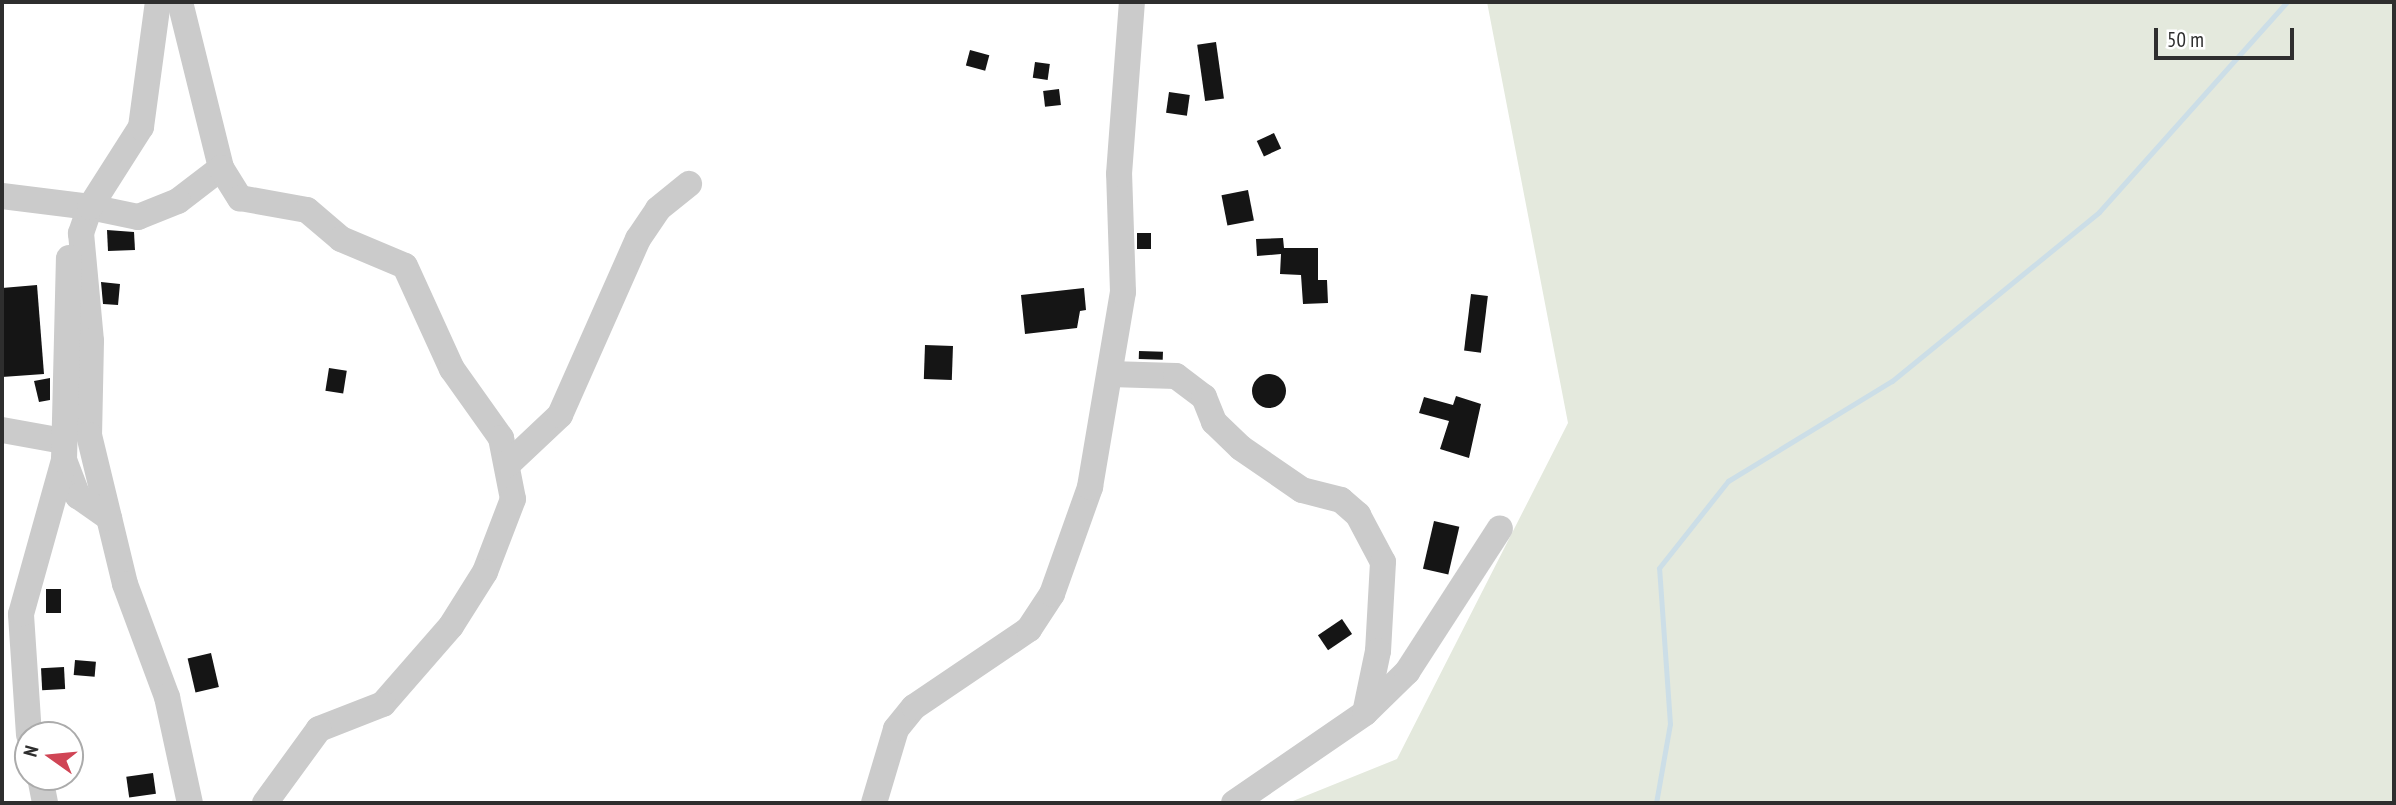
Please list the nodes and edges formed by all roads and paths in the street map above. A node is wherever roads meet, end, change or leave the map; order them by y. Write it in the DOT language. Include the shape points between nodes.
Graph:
graph roads {
  1 [pos="158,2"];
  2 [pos="180,2"];
  3 [pos="1132,2"];
  4 [pos="221,168"];
  5 [pos="689,184"];
  6 [pos="2,196"];
  7 [pos="90,207"];
  8 [pos="81,233"];
  9 [pos="1110,374"];
  10 [pos="2,430"];
  11 [pos="64,450"];
  12 [pos="507,465"];
  13 [pos="109,518"];
  14 [pos="1500,528"];
  15 [pos="1365,713"];
  16 [pos="28,721"];
  17 [pos="191,803"];
  18 [pos="265,803"];
  19 [pos="874,803"];
  20 [pos="1234,803"];
  1 -- 7 [label="street" via="141,127"];
  2 -- 4 [label="street"];
  3 -- 9 [label="street" via="1119,174 1123,292"];
  4 -- 7 [label="street" via="178,201 138,217"];
  4 -- 12 [label="street" via="240,198 307,210 341,239 405,266 452,369 502,438"];
  5 -- 12 [label="street" via="658,209 638,239 561,415"];
  6 -- 7 [label="street"];
  7 -- 8 [label="street"];
  8 -- 11 [label="street" via="67,264"];
  8 -- 13 [label="street" via="91,341 89,435"];
  9 -- 15 [label="street" via="1176,376 1204,397 1214,422 1241,448 1302,490 1341,500 1358,514 1383,562 1378,651"];
  9 -- 19 [label="street" via="1090,487 1052,594 1029,629 914,707 897,729"];
  10 -- 11 [label="street"];
  11 -- 13 [label="street" via="79,496"];
  11 -- 16 [label="street" via="21,614"];
  12 -- 18 [label="street" via="513,499 485,572 451,626 383,704 319,729"];
  13 -- 17 [label="street" via="125,584 167,697"];
  14 -- 15 [label="street" via="1428,643"];
  15 -- 20 [label="street"];
}
